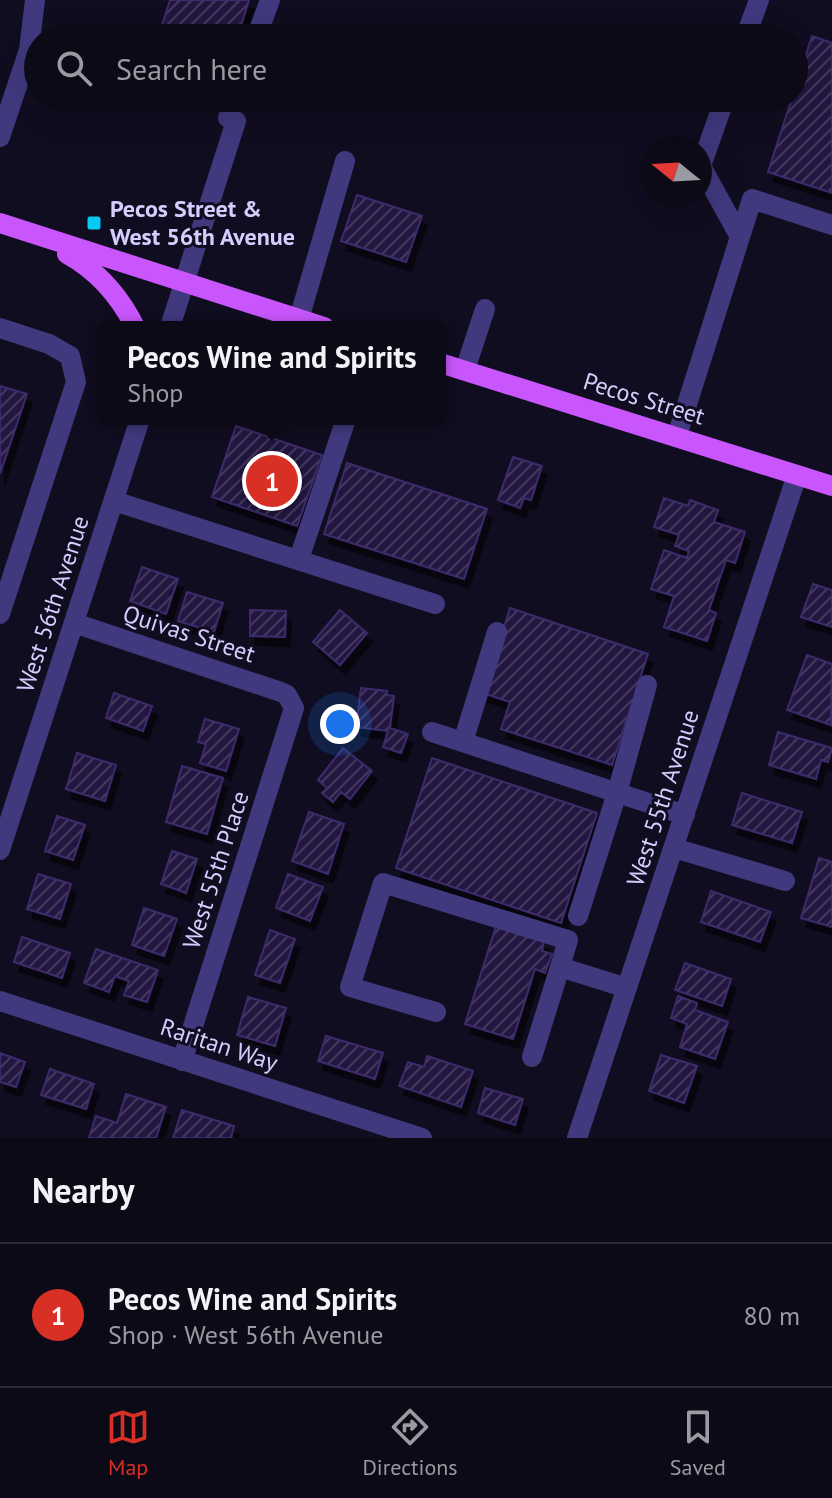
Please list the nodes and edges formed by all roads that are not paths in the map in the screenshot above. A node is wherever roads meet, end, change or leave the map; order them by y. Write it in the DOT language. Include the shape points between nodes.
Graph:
graph roads {
  1 [pos="35,0"];
  2 [pos="270,0"];
  3 [pos="759,0"];
  4 [pos="32,24"];
  5 [pos="261,24"];
  6 [pos="750,24"];
  7 [pos="24,65"];
  8 [pos="233,112"];
  9 [pos="720,112"];
  10 [pos="0,137"];
  11 [pos="345,161"];
  12 [pos="0,223"];
  13 [pos="832,225"];
  14 [pos="33,233"];
  15 [pos="740,237"];
  16 [pos="184,284"];
  17 [pos="485,309"];
  18 [pos="299,319"];
  19 [pos="132,321"];
  20 [pos="172,321"];
  21 [pos="305,321"];
  22 [pos="0,328"];
  23 [pos="446,365"];
  24 [pos="465,370"];
  25 [pos="138,425"];
  26 [pos="344,425"];
  27 [pos="677,436"];
  28 [pos="797,475"];
  29 [pos="832,486"];
  30 [pos="114,501"];
  31 [pos="299,559"];
  32 [pos="435,604"];
  33 [pos="0,614"];
  34 [pos="74,623"];
  35 [pos="497,632"];
  36 [pos="647,685"];
  37 [pos="287,695"];
  38 [pos="432,732"];
  39 [pos="463,742"];
  40 [pos="617,793"];
  41 [pos="685,815"];
  42 [pos="674,848"];
  43 [pos="0,850"];
  44 [pos="785,881"];
  45 [pos="578,916"];
  46 [pos="560,967"];
  47 [pos="627,988"];
  48 [pos="0,1001"];
  49 [pos="436,1012"];
  50 [pos="532,1057"];
  51 [pos="182,1061"];
  52 [pos="422,1138"];
  53 [pos="577,1138"];
  1 -- 4 [label="street"];
  2 -- 5 [label="street"];
  3 -- 6 [label="street"];
  7 -- 10 [label="street"];
  8 -- 16 [label="street"];
  9 -- 15 [label="street" via="701,166"];
  11 -- 18 [label="street"];
  12 -- 14 [label="main road"];
  13 -- 15 [label="street" via="752,199"];
  14 -- 16 [label="main road"];
  14 -- 19 [label="main road" via="103,279"];
  15 -- 27 [label="street"];
  16 -- 18 [label="main road"];
  16 -- 20 [label="street"];
  17 -- 24 [label="street"];
  18 -- 21 [label="main road"];
  22 -- 33 [label="street" via="70,356 76,382"];
  23 -- 24 [label="main road, Pecos Street"];
  24 -- 27 [label="main road, Pecos Street"];
  25 -- 30 [label="street, West 56th Avenue"];
  26 -- 31 [label="street"];
  27 -- 28 [label="main road, Pecos Street"];
  28 -- 29 [label="main road, Pecos Street"];
  28 -- 41 [label="street, West 55th Avenue"];
  30 -- 31 [label="street"];
  30 -- 34 [label="street, West 56th Avenue"];
  31 -- 32 [label="street"];
  34 -- 37 [label="street, Quivas Street"];
  34 -- 43 [label="street, West 56th Avenue"];
  35 -- 39 [label="street"];
  36 -- 40 [label="street"];
  37 -- 51 [label="street, West 55th Place" via="293,716"];
  38 -- 39 [label="street"];
  39 -- 40 [label="street"];
  40 -- 41 [label="street"];
  40 -- 45 [label="street"];
  41 -- 42 [label="street, West 55th Avenue"];
  42 -- 44 [label="street"];
  42 -- 47 [label="street, West 55th Avenue"];
  46 -- 47 [label="street"];
  46 -- 49 [label="street" via="568,940 383,883 350,987"];
  46 -- 50 [label="street"];
  47 -- 53 [label="street, West 55th Avenue"];
  48 -- 51 [label="street, Raritan Way"];
  51 -- 52 [label="street, Raritan Way"];
}
